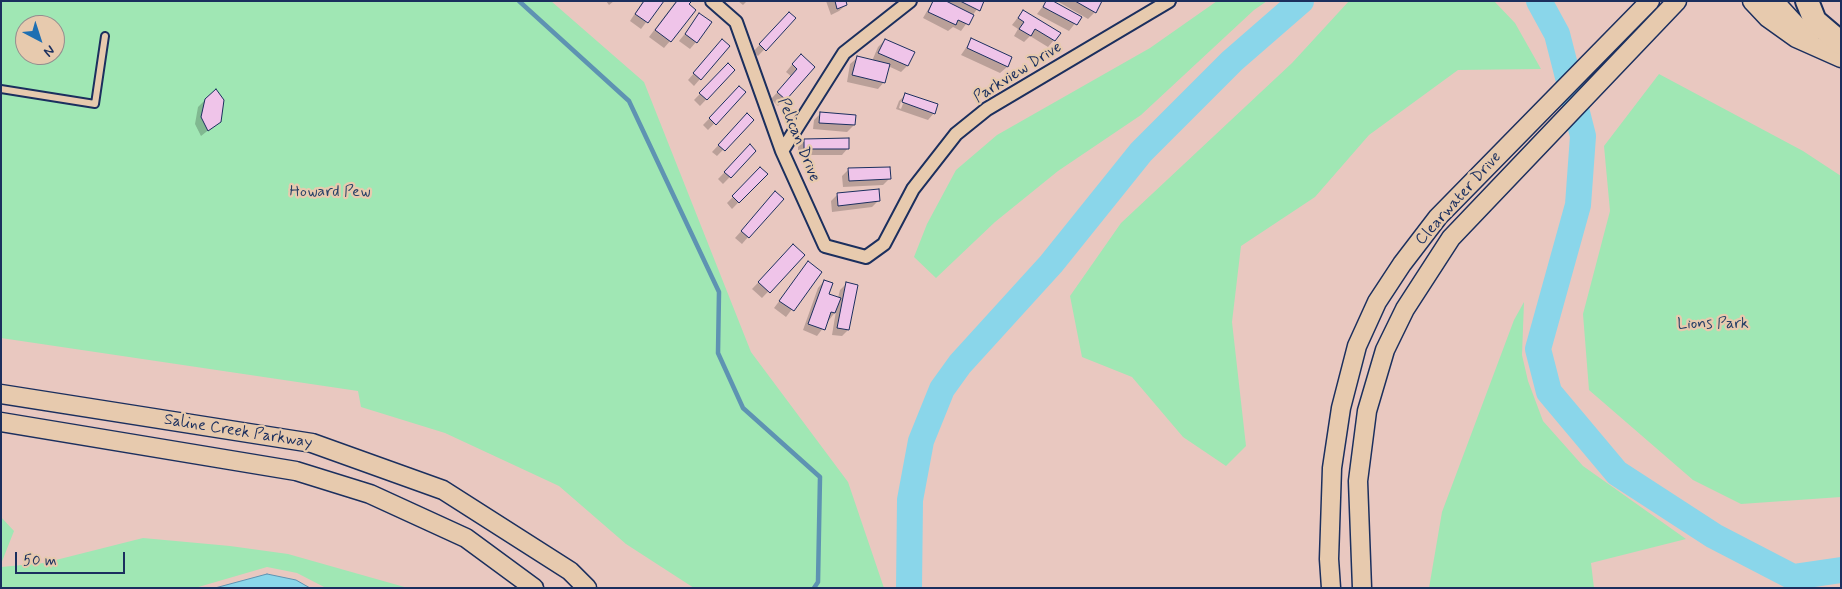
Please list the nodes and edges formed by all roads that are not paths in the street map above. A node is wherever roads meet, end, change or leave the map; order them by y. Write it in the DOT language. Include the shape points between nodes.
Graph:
graph roads {
  1 [pos="712,1"];
  2 [pos="910,1"];
  3 [pos="1650,1"];
  4 [pos="1677,1"];
  5 [pos="1752,1"];
  6 [pos="1774,1"];
  7 [pos="1807,1"];
  8 [pos="1165,2"];
  9 [pos="105,36"];
  10 [pos="1841,44"];
  11 [pos="1841,51"];
  12 [pos="1841,58"];
  13 [pos="1,89"];
  14 [pos="782,151"];
  15 [pos="877,250"];
  16 [pos="1,394"];
  17 [pos="1,422"];
  18 [pos="534,588"];
  19 [pos="587,588"];
  20 [pos="1331,588"];
  21 [pos="1362,588"];
  1 -- 14 [label="street, Pelican Drive" via="736,22"];
  2 -- 14 [label="street" via="844,53"];
  3 -- 20 [label="main road, Clearwater Drive" via="1438,217 1377,302 1357,346 1341,408 1332,468"];
  4 -- 21 [label="main road, Clearwater Drive" via="1451,238 1426,274 1385,350 1367,411 1358,481"];
  5 -- 12 [label="main road" via="1768,18 1796,38"];
  6 -- 11 [label="main road" via="1798,27"];
  7 -- 10 [label="highway" via="1815,21"];
  8 -- 15 [label="street, Parkview Drive" via="986,109 964,128 913,189 884,244"];
  9 -- 13 [label="lane" via="94,104"];
  14 -- 15 [label="street, Pelican Drive" via="825,246 866,257"];
  16 -- 19 [label="main road, Saline Creek Parkway" via="312,443 443,490 570,571"];
  17 -- 18 [label="main road, Saline Creek Parkway" via="296,471 370,494 466,538"];
}
